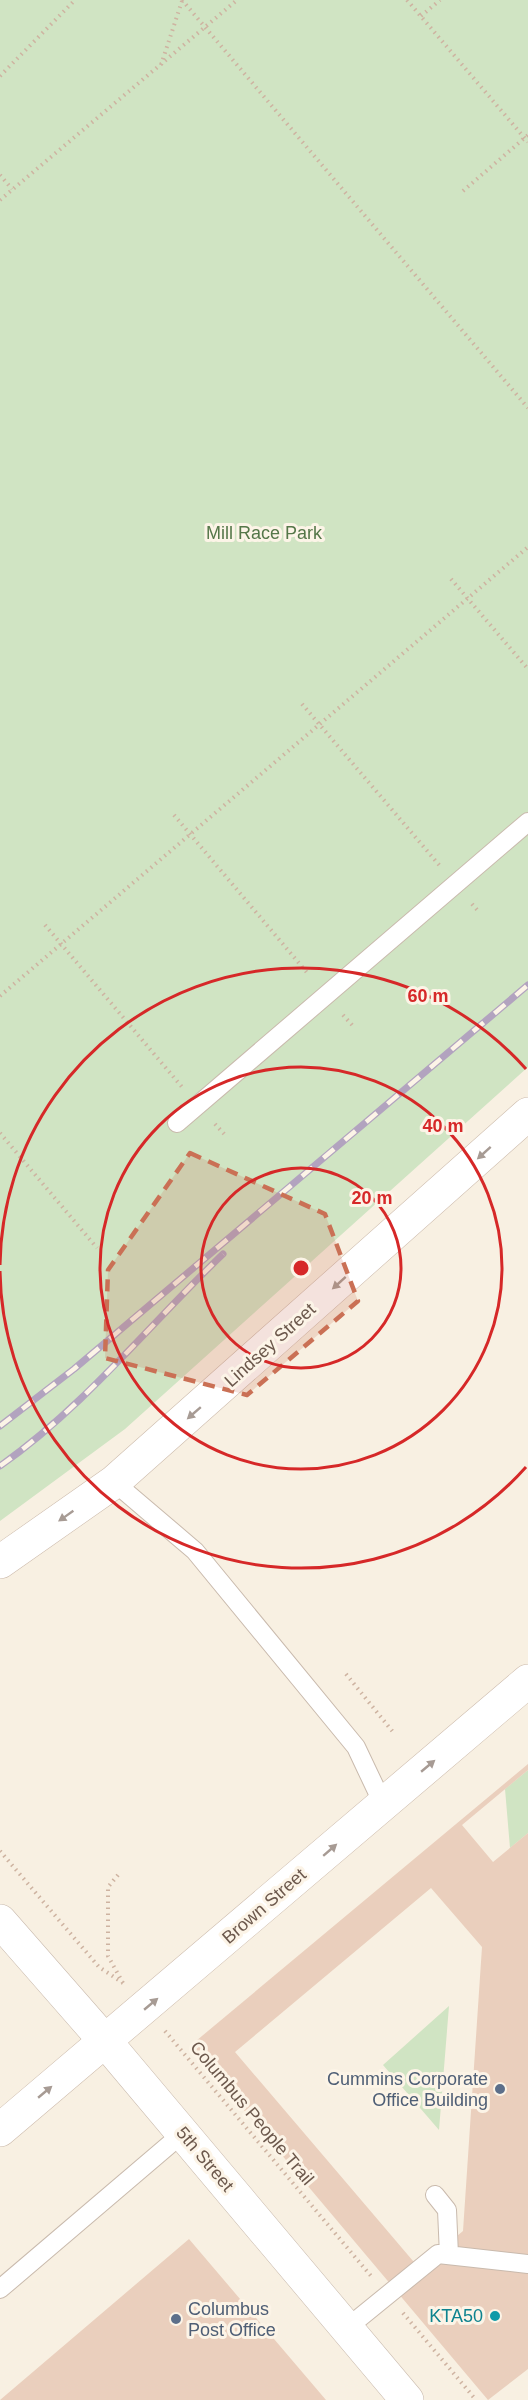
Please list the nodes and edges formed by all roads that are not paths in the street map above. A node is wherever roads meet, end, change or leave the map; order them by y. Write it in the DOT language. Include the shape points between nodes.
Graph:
graph roads {
  1 [pos="528,822"];
  2 [pos="528,1114"];
  3 [pos="177,1123"];
  4 [pos="114,1482"];
  5 [pos="0,1562"];
  6 [pos="528,1681"];
  7 [pos="383,1804"];
  8 [pos="0,1921"];
  9 [pos="105,2041"];
  10 [pos="0,2130"];
  11 [pos="183,2133"];
  12 [pos="435,2195"];
  13 [pos="449,2255"];
  14 [pos="528,2264"];
  15 [pos="0,2289"];
  16 [pos="347,2328"];
  17 [pos="407,2400"];
  1 -- 3 [label="lane"];
  2 -- 4 [label="main road, Lindsey Street, one-way"];
  4 -- 5 [label="main road, Lindsey Street, one-way"];
  4 -- 7 [label="lane" via="195,1551 356,1747"];
  7 -- 6 [label="main road, Brown Street, one-way"];
  9 -- 7 [label="main road, Brown Street, one-way"];
  8 -- 9 [label="main road, 5th Street"];
  10 -- 9 [label="main road, Brown Street, one-way"];
  9 -- 11 [label="main road, 5th Street"];
  11 -- 15 [label="lane"];
  11 -- 16 [label="main road, 5th Street"];
  12 -- 13 [label="lane" via="447,2210"];
  13 -- 14 [label="lane"];
  13 -- 16 [label="lane" via="438,2254"];
  16 -- 17 [label="main road, 5th Street"];
}
